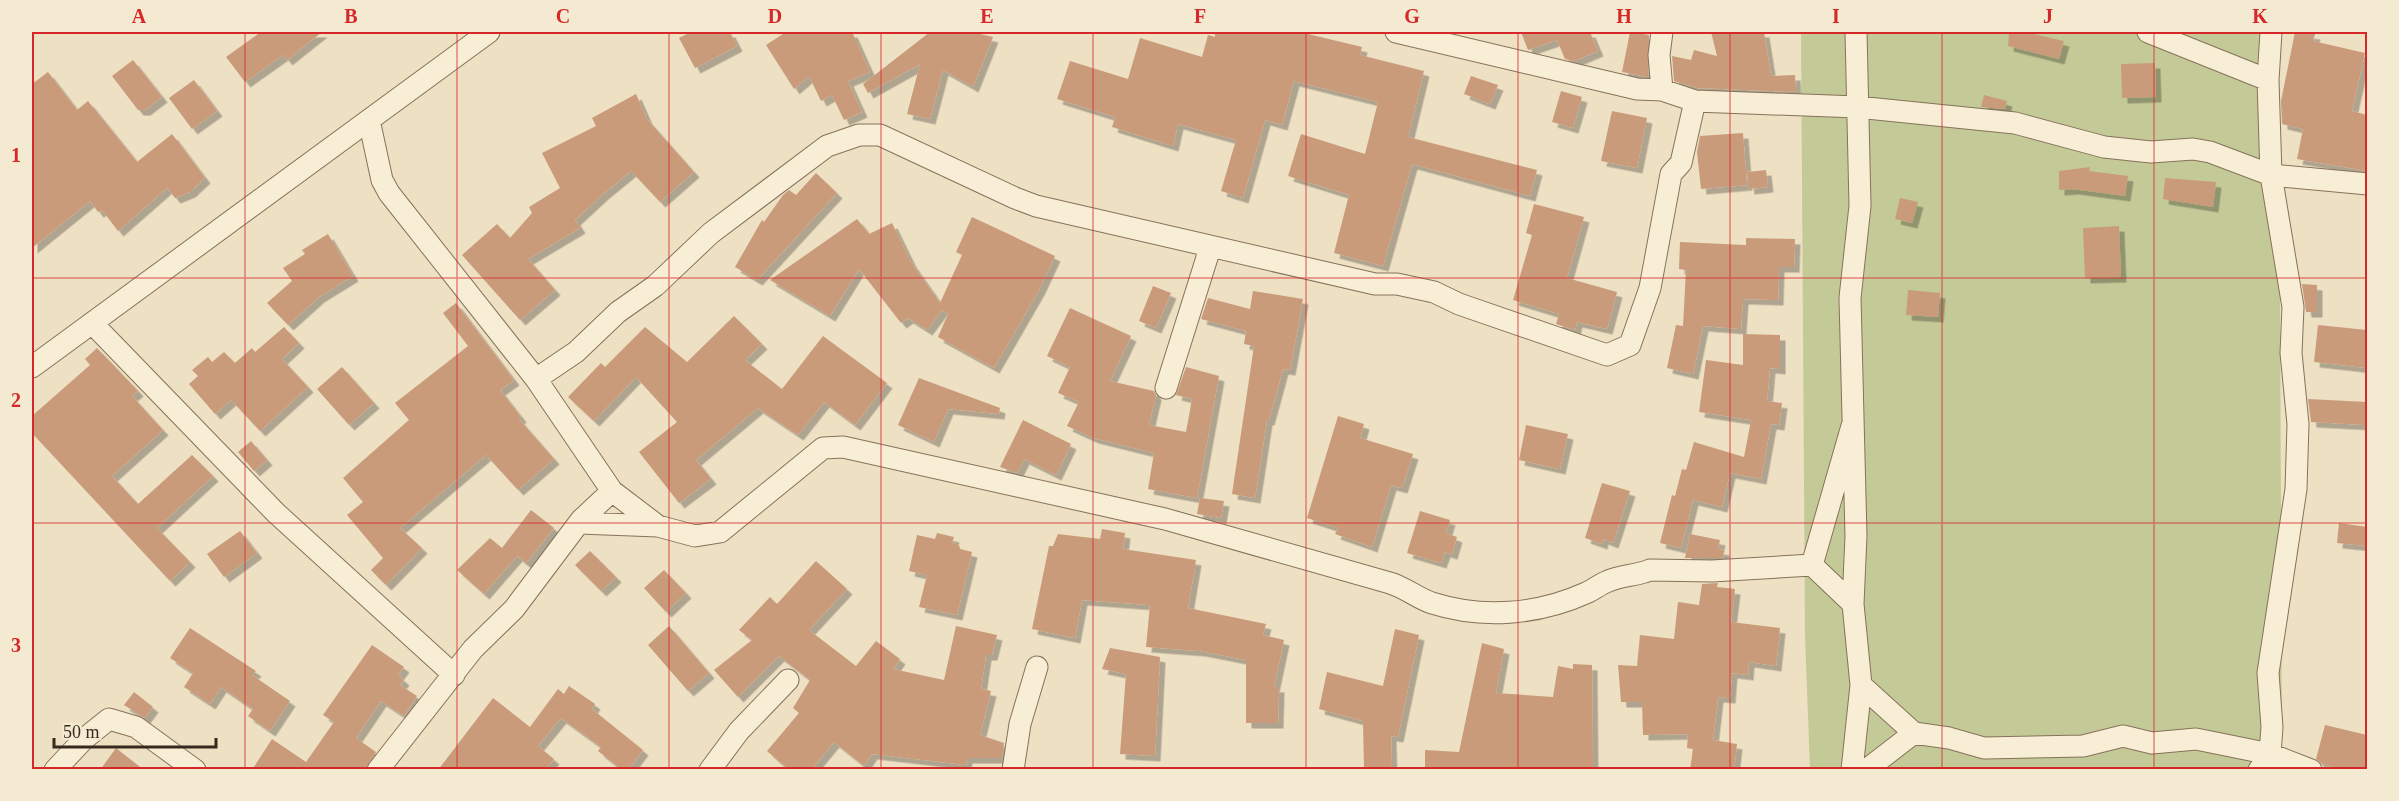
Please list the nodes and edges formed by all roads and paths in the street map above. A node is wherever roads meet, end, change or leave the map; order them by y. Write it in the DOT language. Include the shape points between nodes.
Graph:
graph roads {
  1 [pos="489,32"];
  2 [pos="1396,32"];
  3 [pos="1662,32"];
  4 [pos="1856,32"];
  5 [pos="2148,32"];
  6 [pos="2271,32"];
  7 [pos="1423,36"];
  8 [pos="2268,80"];
  9 [pos="1662,90"];
  10 [pos="1695,101"];
  11 [pos="1857,107"];
  12 [pos="369,120"];
  13 [pos="2271,175"];
  14 [pos="2367,184"];
  15 [pos="1210,248"];
  16 [pos="92,323"];
  17 [pos="32,367"];
  18 [pos="537,379"];
  19 [pos="1166,388"];
  20 [pos="1852,426"];
  21 [pos="612,492"];
  22 [pos="579,523"];
  23 [pos="658,526"];
  24 [pos="1812,565"];
  25 [pos="1854,604"];
  26 [pos="1038,667"];
  27 [pos="454,675"];
  28 [pos="789,680"];
  29 [pos="1860,685"];
  30 [pos="1914,733"];
  31 [pos="2264,762"];
  32 [pos="55,770"];
  33 [pos="195,770"];
  34 [pos="378,770"];
  35 [pos="710,770"];
  36 [pos="1013,770"];
  37 [pos="1852,770"];
  38 [pos="1866,770"];
  39 [pos="2311,770"];
  1 -- 12 [label="street"];
  2 -- 7 [label="street"];
  3 -- 9 [label="street"];
  4 -- 11 [label="street"];
  5 -- 8 [label="street"];
  6 -- 8 [label="street"];
  7 -- 9 [label="street" via="1637,89"];
  8 -- 13 [label="street"];
  9 -- 10 [label="street"];
  10 -- 11 [label="street"];
  10 -- 15 [label="street" via="1681,163 1671,174 1646,297 1630,345 1607,355 1434,292 1375,284"];
  11 -- 13 [label="street" via="2015,123 2104,147 2151,152 2193,149"];
  11 -- 20 [label="street" via="1860,206 1850,298"];
  12 -- 16 [label="street"];
  12 -- 18 [label="street" via="382,180 389,193"];
  13 -- 14 [label="street"];
  13 -- 31 [label="street" via="2293,307 2290,328 2298,424 2296,489 2268,673 2272,727"];
  15 -- 18 [label="street" via="1036,206 901,143 880,135 859,135 827,146 711,233 655,286"];
  15 -- 19 [label="street"];
  16 -- 17 [label="street"];
  16 -- 27 [label="street" via="276,513"];
  18 -- 21 [label="street"];
  20 -- 24 [label="street"];
  20 -- 25 [label="street"];
  21 -- 22 [label="street"];
  21 -- 23 [label="street"];
  22 -- 23 [label="street"];
  22 -- 27 [label="street" via="514,609 473,649"];
  23 -- 24 [label="street" via="695,536 720,532 823,448 843,447 1165,519 1390,582 1430,602 1483,614 1533,610 1617,578 1650,570"];
  24 -- 25 [label="street"];
  25 -- 29 [label="street"];
  26 -- 36 [label="street" via="1020,724"];
  27 -- 34 [label="street"];
  28 -- 35 [label="street" via="739,731"];
  29 -- 30 [label="street"];
  29 -- 37 [label="street"];
  30 -- 31 [label="street" via="1996,748 2083,746 2123,736 2152,742 2196,738"];
  30 -- 38 [label="street"];
  31 -- 39 [label="street"];
  32 -- 33 [label="street" via="84,739 110,719 136,727"];
}
